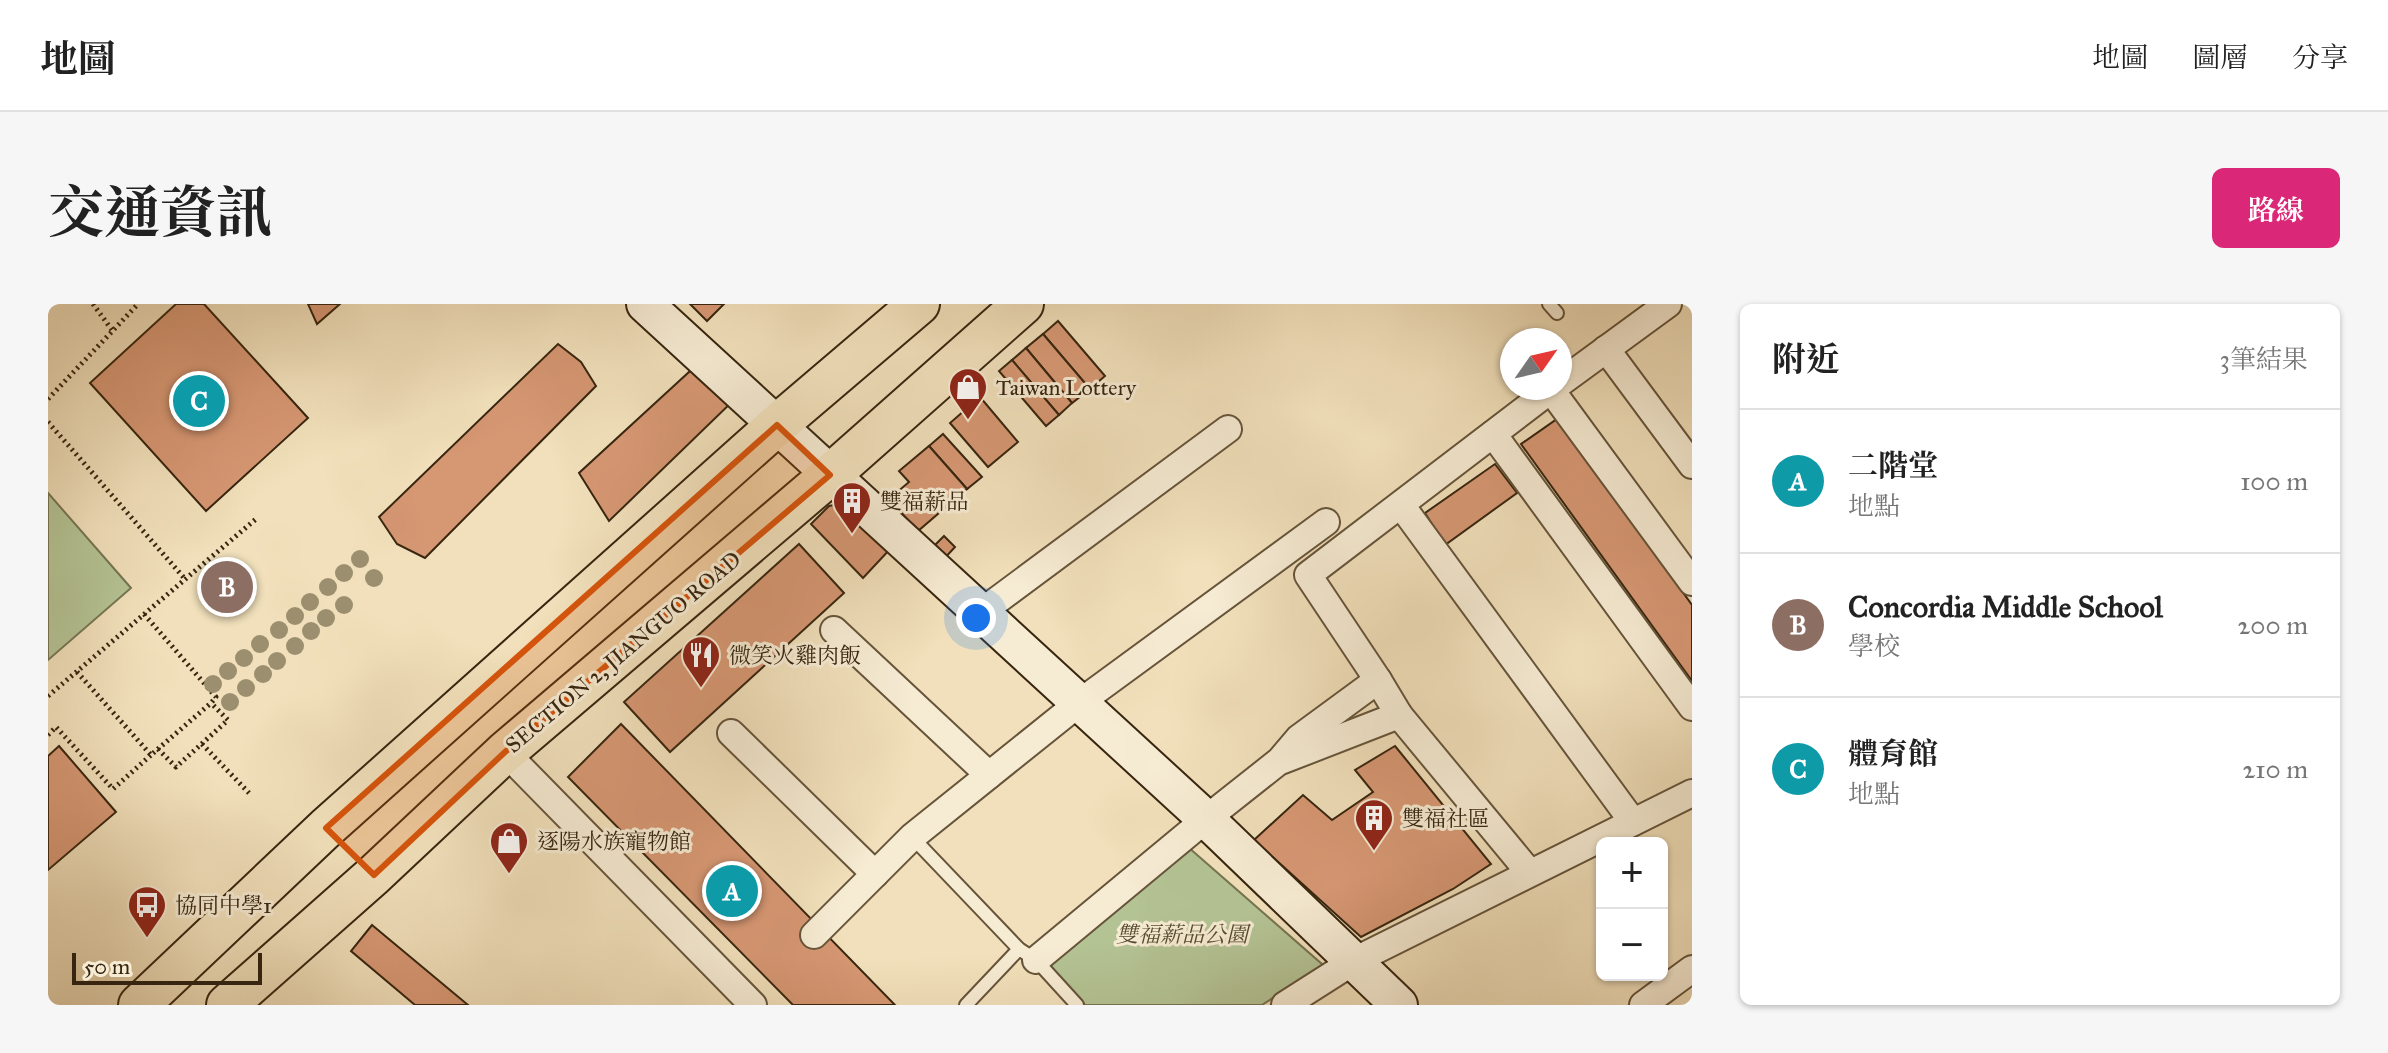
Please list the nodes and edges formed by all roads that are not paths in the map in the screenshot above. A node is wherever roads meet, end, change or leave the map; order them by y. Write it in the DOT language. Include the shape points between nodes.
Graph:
graph roads {
  1 [pos="645,304"];
  2 [pos="919,304"];
  3 [pos="1023,304"];
  4 [pos="1668,304"];
  5 [pos="1606,349"];
  6 [pos="1572,374"];
  7 [pos="1538,400"];
  8 [pos="1564,400"];
  9 [pos="777,425"];
  10 [pos="1228,429"];
  11 [pos="1493,434"];
  12 [pos="1692,465"];
  13 [pos="830,475"];
  14 [pos="1401,505"];
  15 [pos="1326,522"];
  16 [pos="1692,582"];
  17 [pos="980,613"];
  18 [pos="834,630"];
  19 [pos="1378,680"];
  20 [pos="1079,703"];
  21 [pos="1692,707"];
  22 [pos="1399,715"];
  23 [pos="731,733"];
  24 [pos="505,752"];
  25 [pos="1278,762"];
  26 [pos="989,775"];
  27 [pos="1692,793"];
  28 [pos="1206,819"];
  29 [pos="1633,822"];
  30 [pos="326,828"];
  31 [pos="912,837"];
  32 [pos="1529,872"];
  33 [pos="875,874"];
  34 [pos="374,875"];
  35 [pos="814,935"];
  36 [pos="1027,954"];
  37 [pos="1354,961"];
  38 [pos="1692,969"];
  39 [pos="139,1005"];
  40 [pos="227,1005"];
  41 [pos="753,1005"];
  42 [pos="966,1005"];
  43 [pos="1077,1005"];
  44 [pos="1285,1005"];
  45 [pos="1399,1005"];
  46 [pos="1643,1005"];
  1 -- 9 [label="street"];
  2 -- 9 [label="main road"];
  3 -- 13 [label="main road, SECTION 2, JIANGUO ROAD"];
  4 -- 5 [label="street"];
  5 -- 6 [label="street"];
  5 -- 12 [label="street"];
  7 -- 11 [label="street"];
  8 -- 16 [label="street"];
  9 -- 13 [label="street"];
  9 -- 30 [label="main road"];
  10 -- 17 [label="street"];
  11 -- 14 [label="street"];
  11 -- 21 [label="street"];
  13 -- 17 [label="street"];
  13 -- 24 [label="main road, SECTION 2, JIANGUO ROAD"];
  14 -- 19 [label="street" via="1308,575"];
  14 -- 29 [label="street"];
  15 -- 20 [label="street"];
  17 -- 20 [label="street"];
  18 -- 26 [label="street"];
  19 -- 22 [label="street"];
  19 -- 25 [label="street" via="1299,738"];
  20 -- 26 [label="street"];
  20 -- 28 [label="street"];
  22 -- 25 [label="street"];
  22 -- 32 [label="street"];
  23 -- 33 [label="street"];
  24 -- 34 [label="main road, SECTION 2, JIANGUO ROAD"];
  24 -- 41 [label="street"];
  25 -- 28 [label="street"];
  26 -- 31 [label="street"];
  27 -- 29 [label="street"];
  28 -- 36 [label="street"];
  28 -- 37 [label="street"];
  29 -- 32 [label="street"];
  30 -- 34 [label="main road"];
  30 -- 39 [label="main road"];
  31 -- 33 [label="street"];
  31 -- 36 [label="lane"];
  32 -- 37 [label="street"];
  33 -- 35 [label="street"];
  34 -- 40 [label="main road, SECTION 2, JIANGUO ROAD"];
  36 -- 42 [label="lane"];
  36 -- 43 [label="lane"];
  37 -- 44 [label="street"];
  37 -- 45 [label="street"];
  38 -- 46 [label="street"];
}
